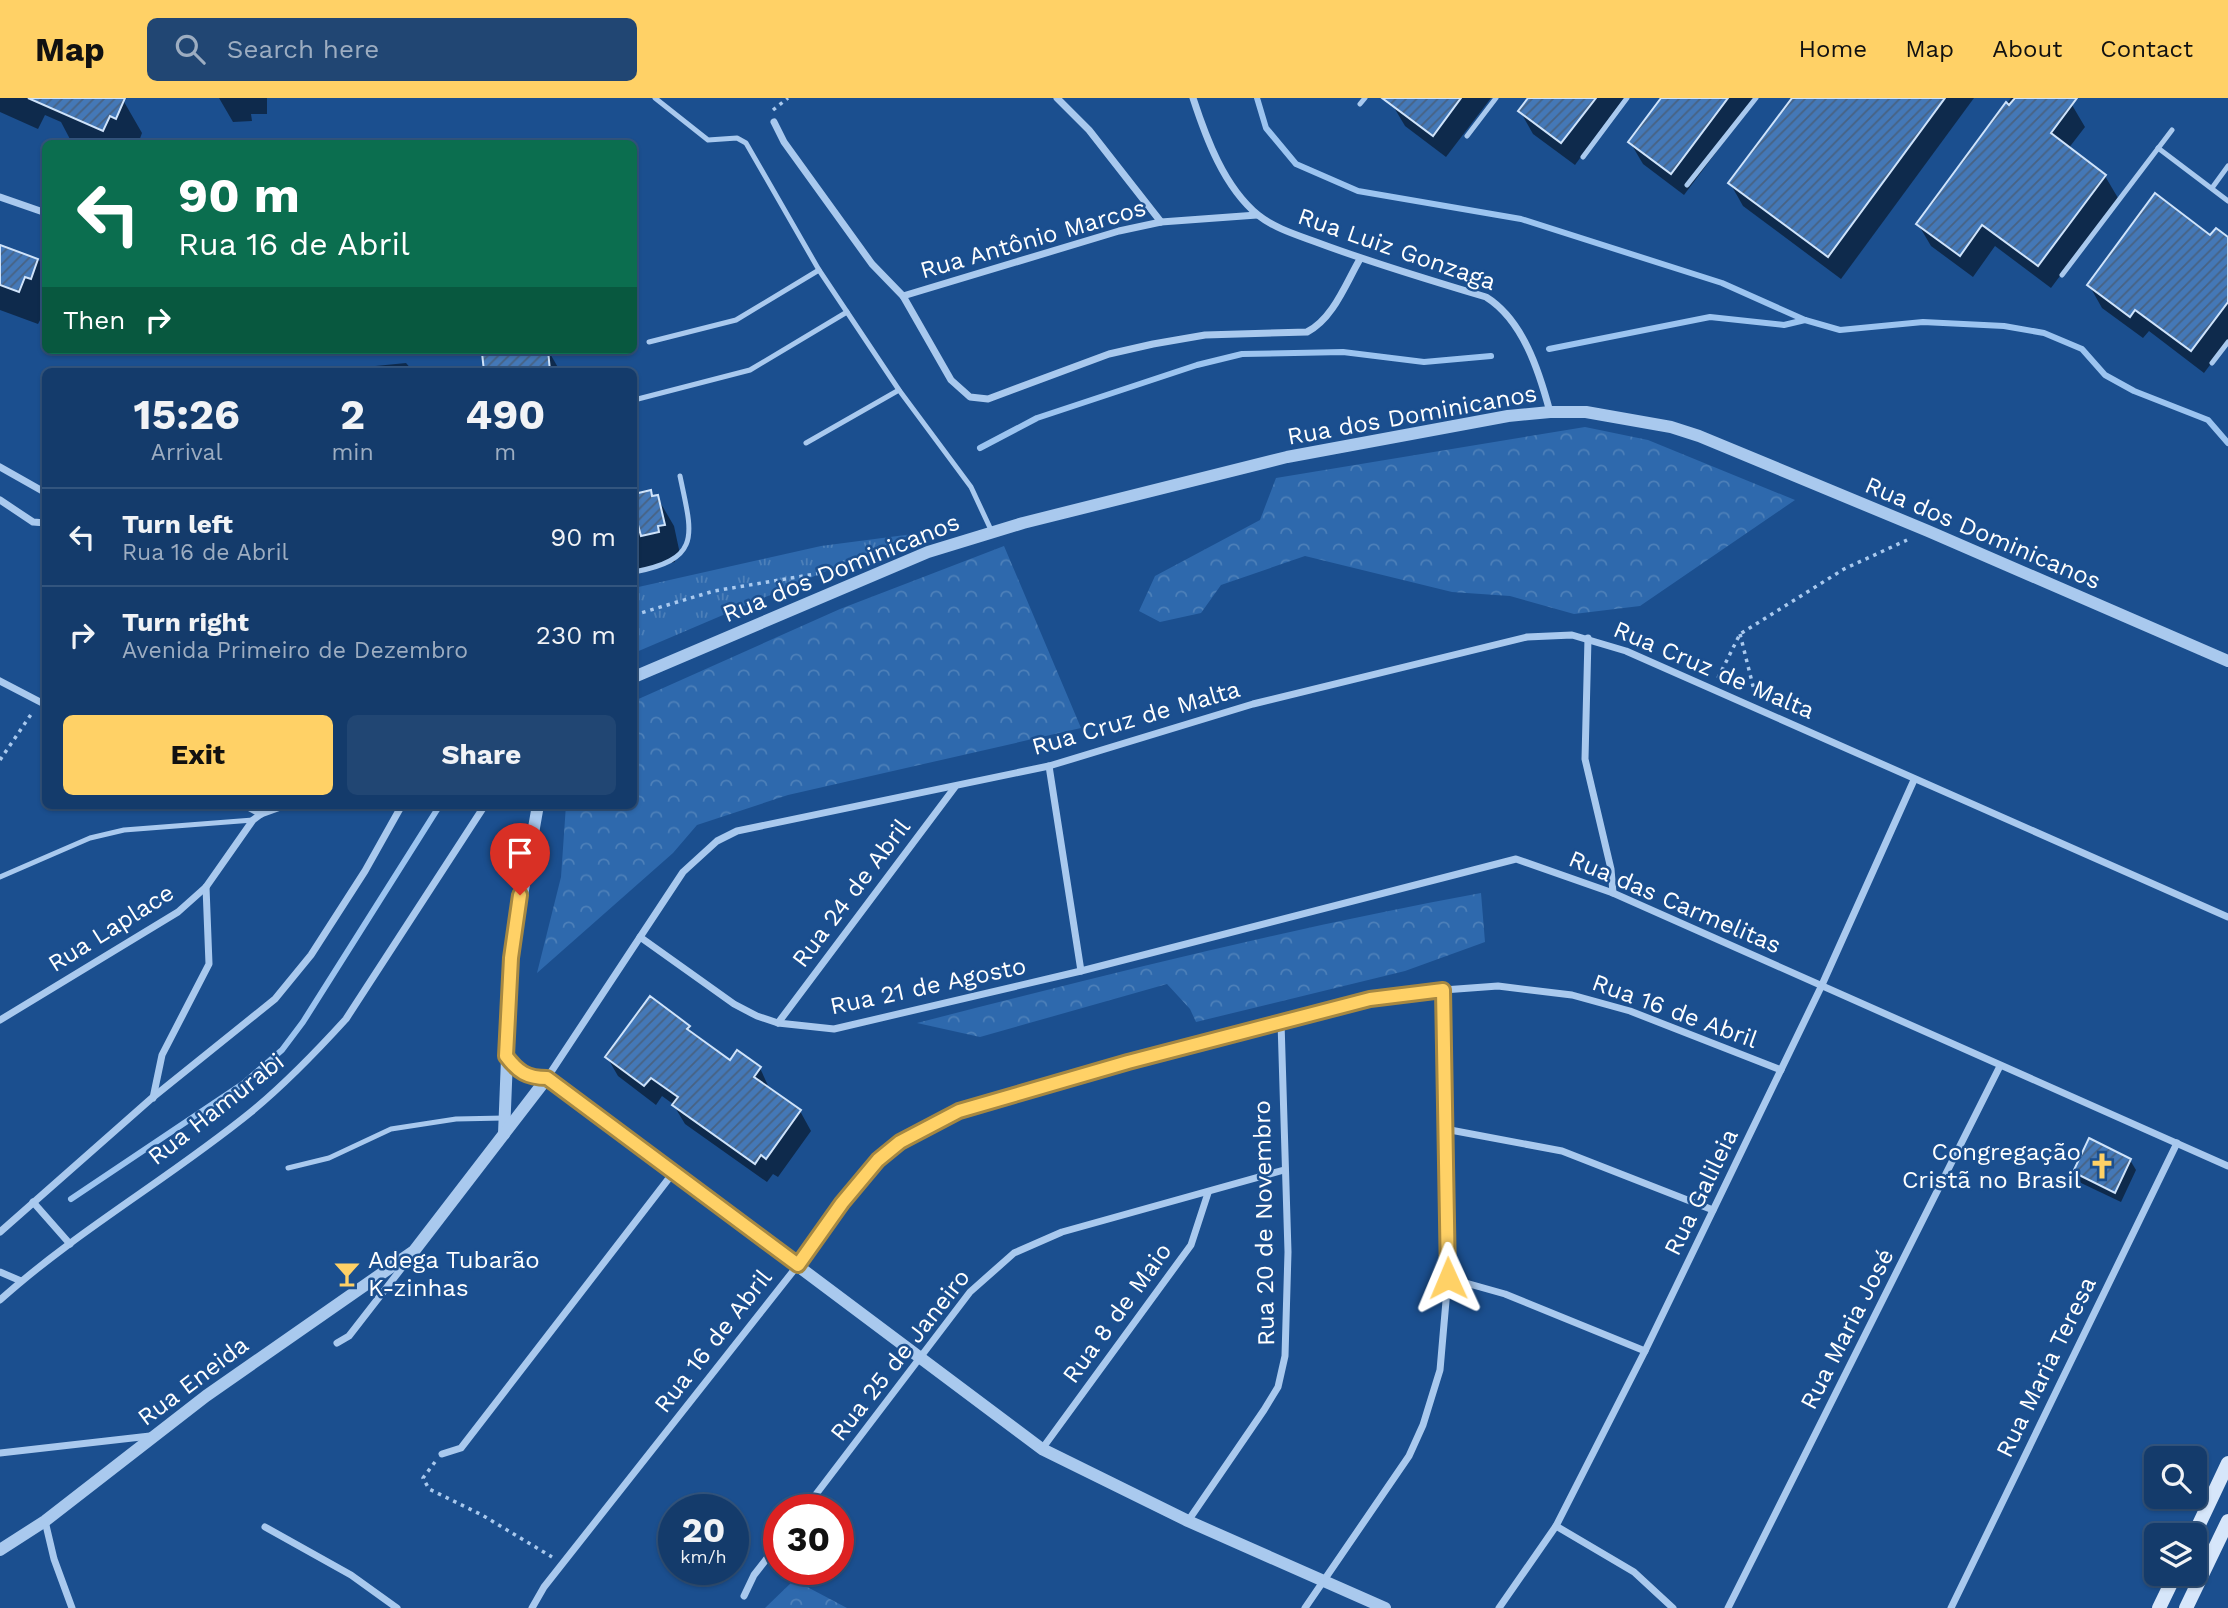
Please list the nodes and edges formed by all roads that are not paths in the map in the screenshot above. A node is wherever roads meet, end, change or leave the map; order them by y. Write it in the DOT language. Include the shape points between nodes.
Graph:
graph roads {
  1 [pos="655,98"];
  2 [pos="1057,98"];
  3 [pos="1193,98"];
  4 [pos="1365,98"];
  5 [pos="1496,98"];
  6 [pos="1627,98"];
  7 [pos="1756,98"];
  8 [pos="1360,104"];
  9 [pos="774,122"];
  10 [pos="2172,130"];
  11 [pos="1467,136"];
  12 [pos="2158,148"];
  13 [pos="1583,157"];
  14 [pos="2228,166"];
  15 [pos="1687,185"];
  16 [pos="2212,188"];
  17 [pos="0,197"];
  18 [pos="2228,201"];
  19 [pos="42,212"];
  20 [pos="1257,215"];
  21 [pos="1161,222"];
  22 [pos="1360,259"];
  23 [pos="819,270"];
  24 [pos="2062,275"];
  25 [pos="903,296"];
  26 [pos="847,312"];
  27 [pos="649,342"];
  28 [pos="2228,342"];
  29 [pos="2212,363"];
  30 [pos="899,390"];
  31 [pos="637,399"];
  32 [pos="1550,412"];
  33 [pos="806,443"];
  34 [pos="0,467"];
  35 [pos="680,476"];
  36 [pos="42,492"];
  37 [pos="0,500"];
  38 [pos="42,523"];
  39 [pos="992,532"];
  40 [pos="637,571"];
  41 [pos="1588,638"];
  42 [pos="2228,661"];
  43 [pos="637,676"];
  44 [pos="0,681"];
  45 [pos="42,703"];
  46 [pos="1049,766"];
  47 [pos="1914,780"];
  48 [pos="955,786"];
  49 [pos="252,809"];
  50 [pos="275,809"];
  51 [pos="400,809"];
  52 [pos="482,809"];
  53 [pos="537,809"];
  54 [pos="261,814"];
  55 [pos="253,820"];
  56 [pos="0,877"];
  57 [pos="206,887"];
  58 [pos="1613,893"];
  59 [pos="2228,918"];
  60 [pos="640,937"];
  61 [pos="1081,971"];
  62 [pos="1821,987"];
  63 [pos="1443,990"];
  64 [pos="0,1020"];
  65 [pos="1281,1022"];
  66 [pos="778,1023"];
  67 [pos="506,1056"];
  68 [pos="2000,1066"];
  69 [pos="1781,1070"];
  70 [pos="547,1078"];
  71 [pos="152,1098"];
  72 [pos="504,1118"];
  73 [pos="1444,1129"];
  74 [pos="504,1134"];
  75 [pos="2177,1143"];
  76 [pos="2228,1166"];
  77 [pos="288,1168"];
  78 [pos="1284,1170"];
  79 [pos="673,1174"];
  80 [pos="1208,1193"];
  81 [pos="33,1202"];
  82 [pos="1713,1210"];
  83 [pos="0,1232"];
  84 [pos="70,1244"];
  85 [pos="414,1251"];
  86 [pos="798,1265"];
  87 [pos="0,1272"];
  88 [pos="1448,1278"];
  89 [pos="21,1281"];
  90 [pos="0,1300"];
  91 [pos="337,1343"];
  92 [pos="1645,1351"];
  93 [pos="920,1358"];
  94 [pos="154,1436"];
  95 [pos="1042,1449"];
  96 [pos="0,1453"];
  97 [pos="442,1454"];
  98 [pos="2228,1463"];
  99 [pos="816,1494"];
  100 [pos="45,1521"];
  101 [pos="1188,1521"];
  102 [pos="2228,1521"];
  103 [pos="2200,1523"];
  104 [pos="1556,1526"];
  105 [pos="265,1527"];
  106 [pos="0,1550"];
  107 [pos="763,1563"];
  108 [pos="1324,1583"];
  109 [pos="2170,1586"];
  110 [pos="744,1596"];
  111 [pos="72,1608"];
  112 [pos="397,1608"];
  113 [pos="532,1608"];
  114 [pos="1305,1608"];
  115 [pos="1385,1608"];
  116 [pos="1499,1608"];
  117 [pos="1673,1608"];
  118 [pos="1728,1608"];
  119 [pos="1951,1608"];
  120 [pos="2159,1608"];
  121 [pos="2186,1608"];
  1 -- 23 [label="lane" via="708,140 737,138 746,143"];
  2 -- 21 [label="street" via="1089,130"];
  3 -- 20 [label="street, Rua Luiz Gonzaga" via="1208,139 1237,192"];
  4 -- 8 [label="lane"];
  5 -- 11 [label="lane"];
  6 -- 13 [label="lane"];
  7 -- 15 [label="lane"];
  9 -- 25 [label="street" via="853,237"];
  10 -- 12 [label="lane"];
  12 -- 16 [label="lane"];
  12 -- 24 [label="lane"];
  14 -- 16 [label="lane"];
  16 -- 18 [label="lane"];
  17 -- 19 [label="street"];
  20 -- 21 [label="street, Rua Antônio Marcos"];
  20 -- 22 [label="street, Rua Luiz Gonzaga"];
  21 -- 25 [label="street, Rua Antônio Marcos"];
  22 -- 25 [label="street" via="1328,314 1307,332 1205,335 1153,344 1109,354 988,399 970,397 951,380"];
  22 -- 32 [label="street, Rua Luiz Gonzaga" via="1486,297 1503,307 1514,320"];
  23 -- 26 [label="lane"];
  23 -- 27 [label="lane" via="736,320"];
  26 -- 30 [label="lane"];
  26 -- 31 [label="lane" via="750,370"];
  28 -- 29 [label="lane"];
  30 -- 33 [label="lane"];
  30 -- 39 [label="lane" via="971,486"];
  32 -- 39 [label="street, Rua dos Dominicanos" via="1287,457"];
  32 -- 42 [label="street, Rua dos Dominicanos" via="1586,412 1671,427 1928,531"];
  34 -- 36 [label="street"];
  35 -- 40 [label="lane" via="691,525 688,541 675,560"];
  37 -- 38 [label="street" via="33,522"];
  39 -- 43 [label="street, Rua dos Dominicanos" via="928,552"];
  41 -- 46 [label="street, Rua Cruz de Malta" via="1554,635 1484,646 1253,704"];
  41 -- 47 [label="street, Rua Cruz de Malta" via="1626,650"];
  41 -- 58 [label="street" via="1585,759"];
  44 -- 45 [label="street"];
  46 -- 48 [label="street, Rua Cruz de Malta"];
  46 -- 61 [label="street"];
  47 -- 59 [label="street, Rua Cruz de Malta"];
  47 -- 62 [label="street, Rua Galileia"];
  48 -- 60 [label="street, Rua Cruz de Malta" via="737,831 716,841 683,872"];
  48 -- 66 [label="street, Rua 24 de Abril"];
  49 -- 54 [label="street"];
  50 -- 54 [label="street, Rua Laplace"];
  51 -- 71 [label="street, Rua Hamurabi" via="311,955 275,999"];
  52 -- 84 [label="street, Rua Hamurabi" via="346,1019 321,1047 249,1114"];
  53 -- 67 [label="street" via="513,944"];
  54 -- 55 [label="street, Rua Laplace"];
  55 -- 56 [label="lane" via="124,830 90,838"];
  55 -- 57 [label="street, Rua Laplace"];
  57 -- 64 [label="street, Rua Laplace" via="178,912"];
  57 -- 71 [label="street" via="209,964 162,1055"];
  58 -- 61 [label="street, Rua das Carmelitas" via="1516,859"];
  58 -- 62 [label="street, Rua das Carmelitas"];
  60 -- 66 [label="street, Rua 21 de Agosto" via="734,1004"];
  60 -- 70 [label="street, Rua Cruz de Malta"];
  61 -- 66 [label="street, Rua 21 de Agosto" via="854,1026 817,1029"];
  62 -- 68 [label="street, Rua das Carmelitas"];
  62 -- 69 [label="street, Rua Galileia"];
  63 -- 65 [label="street, Rua 16 de Abril" via="1389,995"];
  63 -- 69 [label="street, Rua 16 de Abril" via="1498,986 1572,995 1652,1018"];
  63 -- 73 [label="street"];
  65 -- 78 [label="street, Rua 20 de Novembro"];
  65 -- 86 [label="street, Rua 16 de Abril" via="1102,1069 959,1111 928,1125 878,1160"];
  67 -- 70 [label="street" via="524,1075"];
  67 -- 72 [label="street"];
  68 -- 75 [label="street, Rua das Carmelitas"];
  68 -- 118 [label="street, Rua Maria José"];
  69 -- 82 [label="street, Rua Galileia"];
  70 -- 74 [label="street, Rua Eneida"];
  70 -- 79 [label="street"];
  71 -- 81 [label="street, Rua Hamurabi"];
  72 -- 74 [label="street"];
  72 -- 77 [label="lane" via="433,1121 391,1129 329,1158"];
  73 -- 82 [label="street" via="1562,1151"];
  73 -- 88 [label="street"];
  74 -- 85 [label="street, Rua Eneida"];
  75 -- 76 [label="street, Rua das Carmelitas"];
  75 -- 119 [label="street, Rua Maria Teresa"];
  78 -- 80 [label="street, Rua 25 de Janeiro"];
  78 -- 101 [label="street, Rua 20 de Novembro" via="1289,1313 1278,1387"];
  79 -- 86 [label="street"];
  79 -- 97 [label="street" via="461,1448"];
  80 -- 93 [label="street, Rua 25 de Janeiro" via="1062,1232 1014,1253 970,1292"];
  80 -- 95 [label="street, Rua 8 de Maio" via="1191,1245"];
  81 -- 83 [label="street, Rua Hamurabi"];
  81 -- 84 [label="street"];
  82 -- 92 [label="street, Rua Galileia"];
  84 -- 89 [label="street, Rua Hamurabi"];
  85 -- 91 [label="street" via="349,1336"];
  85 -- 94 [label="street, Rua Eneida"];
  86 -- 93 [label="street"];
  86 -- 113 [label="street, Rua 16 de Abril"];
  87 -- 89 [label="street"];
  88 -- 92 [label="street" via="1505,1294"];
  88 -- 108 [label="street" via="1440,1370 1423,1425 1394,1481"];
  89 -- 90 [label="street, Rua Hamurabi"];
  92 -- 104 [label="street, Rua Galileia"];
  93 -- 95 [label="street"];
  93 -- 99 [label="street, Rua 25 de Janeiro"];
  94 -- 96 [label="street"];
  94 -- 100 [label="street, Rua Eneida"];
  95 -- 101 [label="street"];
  98 -- 103 [label="main road"];
  100 -- 106 [label="street, Rua Eneida"];
  100 -- 111 [label="street"];
  101 -- 108 [label="street"];
  102 -- 121 [label="main road"];
  104 -- 116 [label="street, Rua Galileia"];
  104 -- 117 [label="street" via="1634,1572"];
  105 -- 112 [label="street" via="351,1575"];
  107 -- 110 [label="street"];
  108 -- 114 [label="street"];
  108 -- 115 [label="street"];
  109 -- 120 [label="main road"];
}
